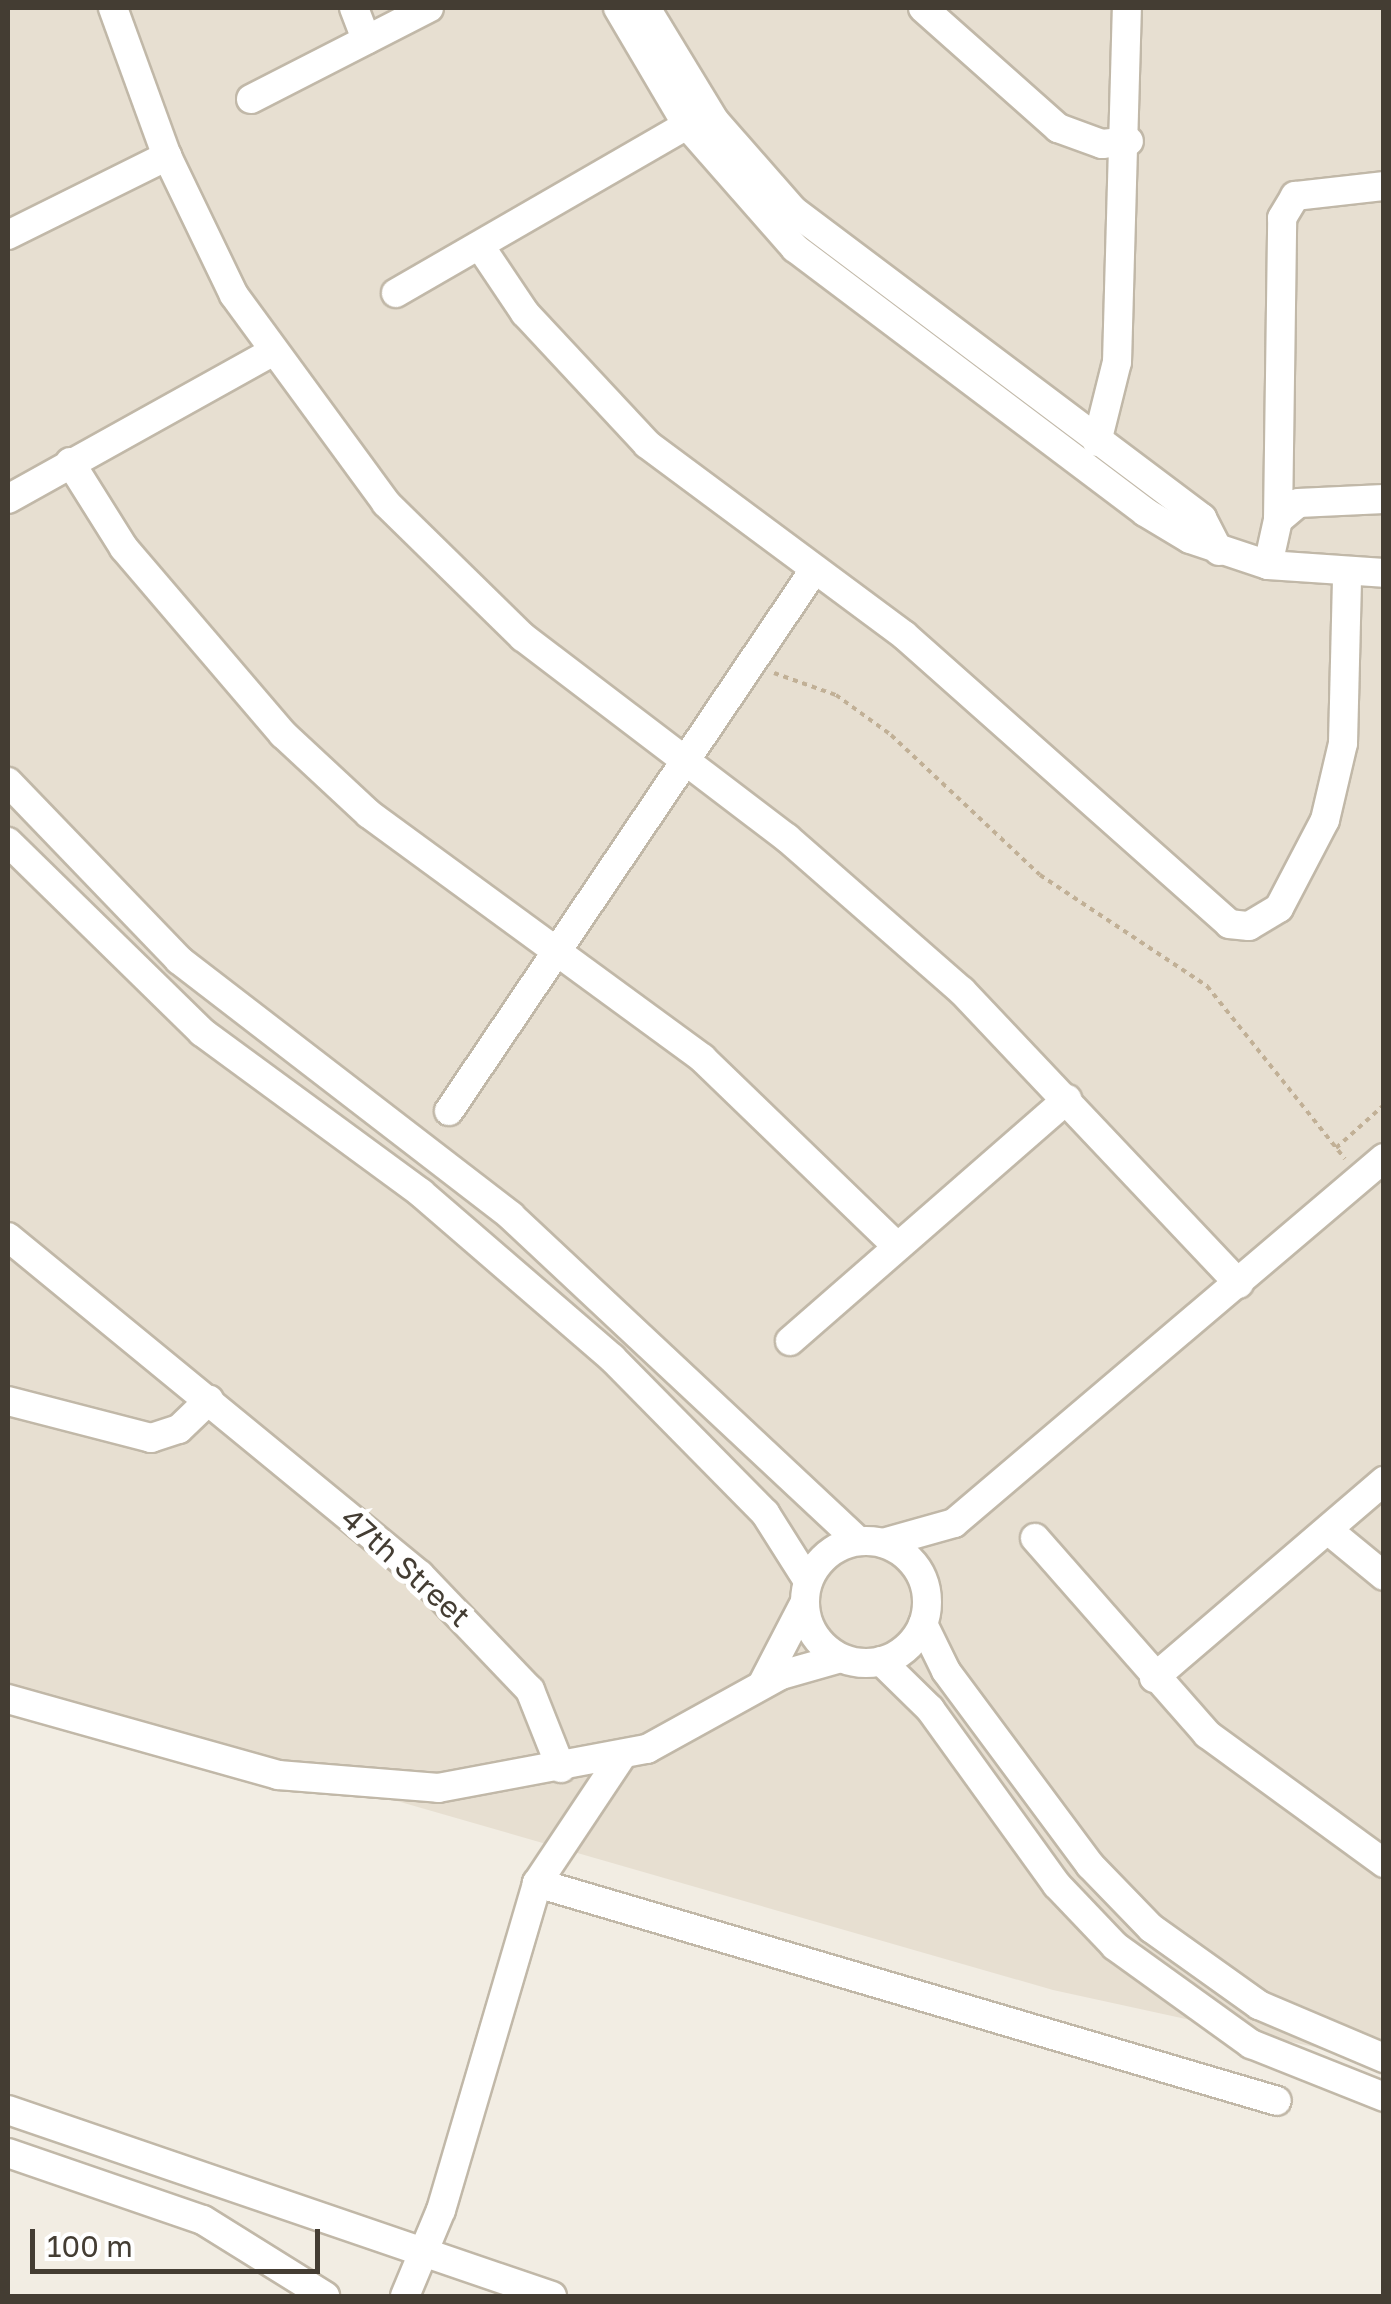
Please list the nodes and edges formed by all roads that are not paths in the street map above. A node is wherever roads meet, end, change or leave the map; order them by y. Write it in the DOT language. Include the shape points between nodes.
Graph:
graph roads {
  1 [pos="113,8"];
  2 [pos="354,8"];
  3 [pos="429,8"];
  4 [pos="618,8"];
  5 [pos="646,8"];
  6 [pos="923,8"];
  7 [pos="1127,8"];
  8 [pos="366,40"];
  9 [pos="251,100"];
  10 [pos="687,126"];
  11 [pos="1129,141"];
  12 [pos="167,156"];
  13 [pos="1384,186"];
  14 [pos="8,234"];
  15 [pos="480,246"];
  16 [pos="396,293"];
  17 [pos="272,352"];
  18 [pos="1097,442"];
  19 [pos="70,462"];
  20 [pos="8,499"];
  21 [pos="1384,499"];
  22 [pos="1278,520"];
  23 [pos="1219,550"];
  24 [pos="1268,566"];
  25 [pos="814,570"];
  26 [pos="1384,573"];
  27 [pos="1347,574"];
  28 [pos="687,761"];
  29 [pos="8,782"];
  30 [pos="8,842"];
  31 [pos="562,947"];
  32 [pos="1067,1098"];
  33 [pos="449,1111"];
  34 [pos="1384,1158"];
  35 [pos="8,1237"];
  36 [pos="897,1246"];
  37 [pos="1239,1284"];
  38 [pos="790,1341"];
  39 [pos="209,1400"];
  40 [pos="8,1401"];
  41 [pos="1384,1481"];
  42 [pos="954,1523"];
  43 [pos="1328,1530"];
  44 [pos="1035,1538"];
  45 [pos="870,1542"];
  46 [pos="1384,1576"];
  47 [pos="926,1587"];
  48 [pos="806,1592"];
  49 [pos="923,1624"];
  50 [pos="840,1658"];
  51 [pos="882,1662"];
  52 [pos="1154,1678"];
  53 [pos="762,1684"];
  54 [pos="8,1699"];
  55 [pos="621,1756"];
  56 [pos="561,1768"];
  57 [pos="1384,1863"];
  58 [pos="537,1883"];
  59 [pos="1384,2058"];
  60 [pos="1384,2097"];
  61 [pos="1277,2100"];
  62 [pos="8,2110"];
  63 [pos="8,2152"];
  64 [pos="422,2251"];
  65 [pos="325,2296"];
  66 [pos="405,2296"];
  67 [pos="552,2296"];
  1 -- 12 [label="street"];
  2 -- 8 [label="street"];
  3 -- 8 [label="street"];
  4 -- 10 [label="street"];
  5 -- 18 [label="street" via="714,120 794,212"];
  6 -- 11 [label="street" via="1058,128 1102,144"];
  7 -- 11 [label="street"];
  8 -- 9 [label="street"];
  10 -- 15 [label="street"];
  10 -- 23 [label="street" via="756,210 837,284 1146,512"];
  11 -- 18 [label="street" via="1117,362"];
  12 -- 14 [label="street"];
  12 -- 17 [label="street"];
  13 -- 22 [label="street" via="1295,196 1282,218"];
  15 -- 16 [label="street"];
  15 -- 25 [label="street" via="525,313 647,444"];
  17 -- 19 [label="street"];
  17 -- 28 [label="street" via="452,572"];
  18 -- 23 [label="street" via="1202,518"];
  19 -- 20 [label="street"];
  19 -- 31 [label="street" via="124,548 283,734 369,814"];
  21 -- 22 [label="street" via="1298,503"];
  22 -- 24 [label="street"];
  23 -- 24 [label="street"];
  24 -- 27 [label="street"];
  25 -- 27 [label="street" via="978,696 1210,913 1249,926 1290,892 1336,782"];
  25 -- 28 [label="street"];
  26 -- 27 [label="street"];
  28 -- 31 [label="street"];
  28 -- 32 [label="street" via="962,991"];
  29 -- 45 [label="street" via="179,960 511,1216"];
  30 -- 48 [label="street" via="190,1021 434,1204 600,1346 765,1513"];
  31 -- 33 [label="street"];
  31 -- 36 [label="street" via="732,1084"];
  32 -- 36 [label="street"];
  32 -- 37 [label="street"];
  34 -- 37 [label="street"];
  35 -- 39 [label="street, 47th Street"];
  36 -- 38 [label="street"];
  37 -- 42 [label="street"];
  39 -- 40 [label="street" via="179,1429 151,1438"];
  39 -- 56 [label="street, 47th Street" via="472,1625 530,1690"];
  41 -- 43 [label="street"];
  42 -- 45 [label="street"];
  42 -- 47 [label="street"];
  43 -- 46 [label="street"];
  43 -- 52 [label="street"];
  44 -- 52 [label="street"];
  45 -- 47 [label="street" via="914,1564"];
  45 -- 48 [label="street" via="828,1554"];
  47 -- 49 [label="street"];
  48 -- 50 [label="street" via="811,1629"];
  48 -- 53 [label="street"];
  49 -- 51 [label="street"];
  49 -- 59 [label="street" via="946,1671 1068,1835 1141,1918 1259,2005"];
  50 -- 51 [label="street"];
  50 -- 53 [label="street"];
  51 -- 60 [label="street" via="930,1709 1057,1885 1115,1946 1252,2044"];
  52 -- 57 [label="street" via="1278,1792"];
  53 -- 55 [label="street" via="696,1728"];
  54 -- 56 [label="street" via="323,1782 438,1788"];
  55 -- 56 [label="street"];
  55 -- 58 [label="street"];
  58 -- 61 [label="street"];
  58 -- 64 [label="street"];
  62 -- 64 [label="street"];
  63 -- 65 [label="street" via="204,2220"];
  64 -- 66 [label="street"];
  64 -- 67 [label="street"];
}
